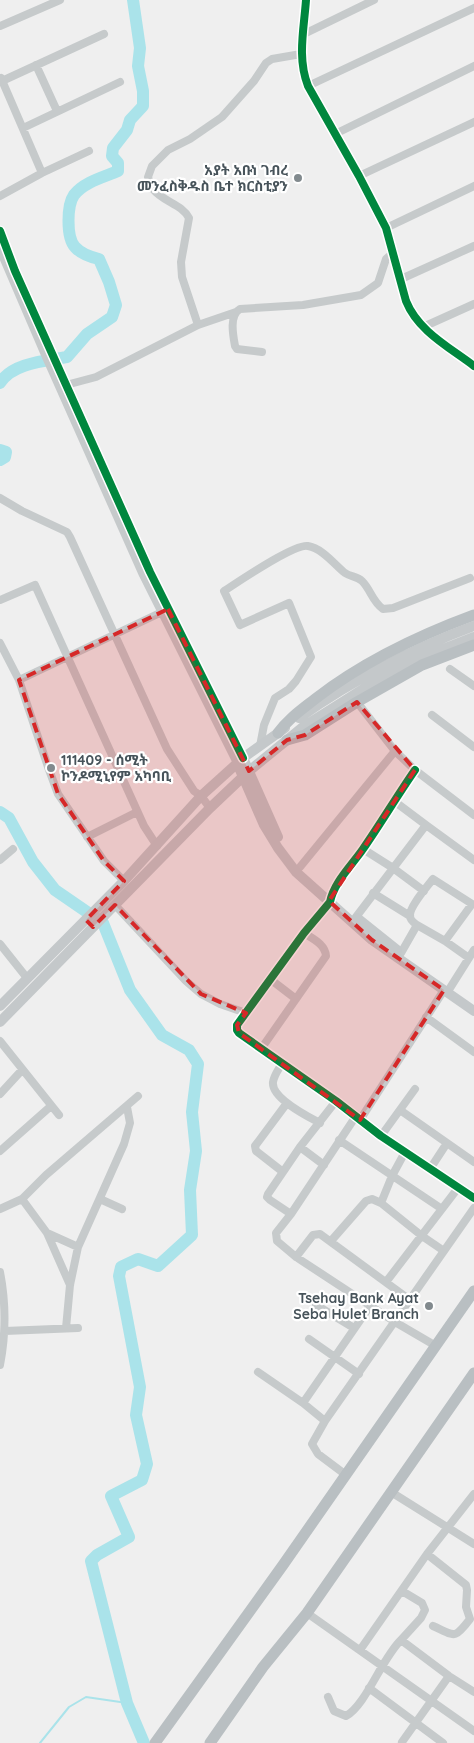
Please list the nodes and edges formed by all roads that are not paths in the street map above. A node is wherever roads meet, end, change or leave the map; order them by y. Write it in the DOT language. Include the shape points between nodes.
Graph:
graph roads {
  1 [pos="60,0"];
  2 [pos="306,0"];
  3 [pos="374,0"];
  4 [pos="474,8"];
  5 [pos="0,26"];
  6 [pos="104,34"];
  7 [pos="304,34"];
  8 [pos="301,54"];
  9 [pos="36,65"];
  10 [pos="474,66"];
  11 [pos="1,78"];
  12 [pos="120,82"];
  13 [pos="308,86"];
  14 [pos="57,111"];
  15 [pos="474,122"];
  16 [pos="23,128"];
  17 [pos="335,134"];
  18 [pos="89,150"];
  19 [pos="42,173"];
  20 [pos="359,176"];
  21 [pos="474,186"];
  22 [pos="0,196"];
  23 [pos="386,228"];
  24 [pos="0,231"];
  25 [pos="474,246"];
  26 [pos="0,250"];
  27 [pos="394,252"];
  28 [pos="401,279"];
  29 [pos="474,304"];
  30 [pos="236,312"];
  31 [pos="198,324"];
  32 [pos="423,327"];
  33 [pos="262,352"];
  34 [pos="48,354"];
  35 [pos="472,363"];
  36 [pos="56,370"];
  37 [pos="66,385"];
  38 [pos="0,498"];
  39 [pos="470,578"];
  40 [pos="0,600"];
  41 [pos="164,611"];
  42 [pos="474,615"];
  43 [pos="474,626"];
  44 [pos="113,634"];
  45 [pos="474,637"];
  46 [pos="0,643"];
  47 [pos="474,645"];
  48 [pos="68,657"];
  49 [pos="450,670"];
  50 [pos="19,680"];
  51 [pos="474,686"];
  52 [pos="357,702"];
  53 [pos="432,715"];
  54 [pos="300,723"];
  55 [pos="283,736"];
  56 [pos="260,746"];
  57 [pos="474,747"];
  58 [pos="395,751"];
  59 [pos="240,760"];
  60 [pos="415,770"];
  61 [pos="246,774"];
  62 [pos="227,792"];
  63 [pos="201,796"];
  64 [pos="252,799"];
  65 [pos="394,801"];
  66 [pos="210,808"];
  67 [pos="137,812"];
  68 [pos="474,814"];
  69 [pos="426,825"];
  70 [pos="87,837"];
  71 [pos="157,846"];
  72 [pos="13,849"];
  73 [pos="362,850"];
  74 [pos="0,860"];
  75 [pos="474,860"];
  76 [pos="300,867"];
  77 [pos="393,868"];
  78 [pos="124,881"];
  79 [pos="424,891"];
  80 [pos="373,893"];
  81 [pos="331,899"];
  82 [pos="473,903"];
  83 [pos="115,905"];
  84 [pos="102,911"];
  85 [pos="410,916"];
  86 [pos="356,917"];
  87 [pos="90,923"];
  88 [pos="417,925"];
  89 [pos="304,933"];
  90 [pos="445,942"];
  91 [pos="0,944"];
  92 [pos="474,950"];
  93 [pos="401,953"];
  94 [pos="468,958"];
  95 [pos="27,978"];
  96 [pos="270,979"];
  97 [pos="447,989"];
  98 [pos="296,999"];
  99 [pos="474,1004"];
  100 [pos="0,1006"];
  101 [pos="474,1012"];
  102 [pos="246,1013"];
  103 [pos="426,1017"];
  104 [pos="0,1022"];
  105 [pos="0,1041"];
  106 [pos="261,1049"];
  107 [pos="474,1052"];
  108 [pos="282,1064"];
  109 [pos="22,1070"];
  110 [pos="415,1088"];
  111 [pos="0,1094"];
  112 [pos="138,1096"];
  113 [pos="336,1101"];
  114 [pos="287,1103"];
  115 [pos="51,1106"];
  116 [pos="127,1107"];
  117 [pos="400,1110"];
  118 [pos="59,1115"];
  119 [pos="358,1118"];
  120 [pos="320,1123"];
  121 [pos="381,1136"];
  122 [pos="339,1140"];
  123 [pos="447,1143"];
  124 [pos="300,1147"];
  125 [pos="0,1151"];
  126 [pos="405,1152"];
  127 [pos="473,1160"];
  128 [pos="324,1165"];
  129 [pos="430,1169"];
  130 [pos="283,1172"];
  131 [pos="392,1176"];
  132 [pos="458,1188"];
  133 [pos="474,1198"];
  134 [pos="22,1199"];
  135 [pos="100,1199"];
  136 [pos="381,1203"];
  137 [pos="474,1208"];
  138 [pos="0,1209"];
  139 [pos="122,1209"];
  140 [pos="442,1209"];
  141 [pos="291,1214"];
  142 [pos="47,1233"];
  143 [pos="422,1236"];
  144 [pos="331,1241"];
  145 [pos="78,1247"];
  146 [pos="444,1251"];
  147 [pos="296,1257"];
  148 [pos="0,1272"];
  149 [pos="386,1282"];
  150 [pos="70,1284"];
  151 [pos="474,1292"];
  152 [pos="410,1300"];
  153 [pos="316,1305"];
  154 [pos="370,1306"];
  155 [pos="395,1322"];
  156 [pos="66,1328"];
  157 [pos="78,1328"];
  158 [pos="354,1328"];
  159 [pos="5,1331"];
  160 [pos="309,1339"];
  161 [pos="436,1346"];
  162 [pos="335,1357"];
  163 [pos="0,1365"];
  164 [pos="258,1372"];
  165 [pos="474,1372"];
  166 [pos="359,1374"];
  167 [pos="303,1403"];
  168 [pos="325,1421"];
  169 [pos="346,1476"];
  170 [pos="391,1492"];
  171 [pos="474,1494"];
  172 [pos="470,1506"];
  173 [pos="448,1526"];
  174 [pos="474,1544"];
  175 [pos="427,1554"];
  176 [pos="402,1591"];
  177 [pos="307,1613"];
  178 [pos="433,1626"];
  179 [pos="401,1640"];
  180 [pos="360,1650"];
  181 [pos="382,1666"];
  182 [pos="449,1676"];
  183 [pos="369,1688"];
  184 [pos="474,1692"];
  185 [pos="328,1697"];
  186 [pos="431,1700"];
  187 [pos="416,1722"];
  188 [pos="474,1731"];
  189 [pos="213,1739"];
  190 [pos="402,1742"];
  191 [pos="155,1743"];
  192 [pos="443,1743"];
  1 -- 5 [label="street"];
  2 -- 7 [label="street"];
  3 -- 7 [label="street"];
  4 -- 13 [label="street"];
  6 -- 9 [label="street"];
  7 -- 8 [label="street"];
  8 -- 13 [label="street" via="302,72"];
  8 -- 31 [label="street" via="266,63 222,118 168,150 152,166 148,178 153,189 186,212 189,218 181,262 182,278"];
  9 -- 11 [label="street"];
  9 -- 14 [label="street"];
  10 -- 17 [label="street"];
  11 -- 16 [label="street"];
  12 -- 14 [label="street"];
  13 -- 17 [label="street"];
  14 -- 16 [label="street"];
  15 -- 20 [label="street"];
  16 -- 19 [label="street"];
  17 -- 20 [label="street"];
  18 -- 19 [label="street"];
  19 -- 22 [label="street"];
  20 -- 23 [label="street"];
  21 -- 23 [label="street"];
  23 -- 27 [label="street"];
  24 -- 34 [label="street"];
  25 -- 28 [label="street"];
  26 -- 34 [label="street"];
  27 -- 28 [label="street"];
  27 -- 30 [label="street" via="386,259 378,283 361,295 303,306 240,309"];
  28 -- 32 [label="street" via="410,312"];
  29 -- 32 [label="street"];
  30 -- 31 [label="street"];
  30 -- 33 [label="street" via="233,316 235,346"];
  31 -- 37 [label="street" via="96,377"];
  32 -- 35 [label="street"];
  34 -- 36 [label="street"];
  36 -- 37 [label="street"];
  36 -- 41 [label="street"];
  37 -- 41 [label="street"];
  38 -- 44 [label="street" via="67,532"];
  39 -- 56 [label="street" via="383,609 375,603 363,582 348,575 320,552 302,546 224,590 240,624 289,602 311,657 289,689 274,698"];
  40 -- 48 [label="street" via="35,585"];
  41 -- 44 [label="street"];
  41 -- 59 [label="street"];
  42 -- 55 [label="highway" via="432,630 384,654 330,688 292,716"];
  43 -- 54 [label="main road" via="402,657 346,688"];
  44 -- 48 [label="street"];
  44 -- 63 [label="street" via="167,749 194,791"];
  45 -- 54 [label="main road" via="413,661"];
  46 -- 50 [label="street"];
  47 -- 52 [label="highway" via="422,665"];
  48 -- 50 [label="street"];
  48 -- 67 [label="street"];
  49 -- 51 [label="street"];
  50 -- 70 [label="street" via="58,794"];
  52 -- 55 [label="highway" via="305,735"];
  52 -- 58 [label="street"];
  53 -- 57 [label="street"];
  54 -- 55 [label="main road"];
  55 -- 56 [label="main road"];
  55 -- 61 [label="main road"];
  56 -- 59 [label="main road"];
  58 -- 60 [label="street"];
  58 -- 76 [label="street"];
  59 -- 61 [label="main road"];
  59 -- 63 [label="main road"];
  60 -- 65 [label="street"];
  60 -- 68 [label="street"];
  61 -- 62 [label="main road"];
  61 -- 64 [label="main road"];
  61 -- 76 [label="main road" via="275,833"];
  62 -- 64 [label="main road" via="241,792"];
  62 -- 66 [label="main road"];
  63 -- 66 [label="street"];
  63 -- 71 [label="main road"];
  64 -- 81 [label="main road" via="264,825 296,872"];
  65 -- 69 [label="street"];
  65 -- 73 [label="street"];
  66 -- 83 [label="main road"];
  67 -- 70 [label="street"];
  67 -- 71 [label="street"];
  69 -- 75 [label="street"];
  69 -- 77 [label="street"];
  70 -- 78 [label="street"];
  71 -- 78 [label="main road"];
  72 -- 74 [label="street"];
  73 -- 77 [label="street"];
  73 -- 81 [label="street"];
  76 -- 81 [label="main road"];
  77 -- 79 [label="street"];
  77 -- 80 [label="street"];
  78 -- 84 [label="main road"];
  79 -- 82 [label="street" via="433,879"];
  79 -- 85 [label="street" via="411,908"];
  80 -- 85 [label="street"];
  80 -- 86 [label="street"];
  81 -- 86 [label="main road"];
  81 -- 89 [label="street"];
  81 -- 97 [label="main road" via="372,940"];
  82 -- 90 [label="street"];
  83 -- 84 [label="main road"];
  83 -- 102 [label="street" via="186,981 220,1004"];
  84 -- 87 [label="main road"];
  85 -- 88 [label="street"];
  86 -- 93 [label="main road"];
  87 -- 95 [label="main road"];
  87 -- 104 [label="main road"];
  88 -- 90 [label="street"];
  88 -- 93 [label="street"];
  89 -- 96 [label="street"];
  89 -- 98 [label="street" via="321,944 326,956"];
  90 -- 94 [label="street"];
  91 -- 95 [label="street"];
  92 -- 94 [label="street"];
  93 -- 97 [label="main road"];
  94 -- 97 [label="street"];
  95 -- 100 [label="main road"];
  96 -- 98 [label="street"];
  96 -- 102 [label="street"];
  97 -- 99 [label="main road"];
  97 -- 101 [label="main road"];
  97 -- 103 [label="street"];
  98 -- 106 [label="street"];
  102 -- 106 [label="street" via="237,1030"];
  103 -- 107 [label="street"];
  103 -- 119 [label="street"];
  105 -- 109 [label="street"];
  106 -- 108 [label="street"];
  108 -- 113 [label="street"];
  108 -- 114 [label="street" via="273,1088"];
  109 -- 111 [label="street"];
  109 -- 115 [label="street"];
  110 -- 117 [label="street"];
  112 -- 116 [label="street"];
  113 -- 119 [label="street"];
  113 -- 120 [label="street"];
  114 -- 120 [label="street"];
  114 -- 130 [label="street" via="255,1146 256,1151"];
  115 -- 118 [label="street"];
  115 -- 125 [label="street"];
  116 -- 134 [label="street"];
  116 -- 135 [label="street" via="130,1123 124,1144"];
  117 -- 121 [label="street"];
  117 -- 123 [label="street"];
  119 -- 121 [label="street"];
  119 -- 122 [label="street"];
  120 -- 124 [label="street"];
  121 -- 126 [label="street"];
  122 -- 128 [label="street"];
  122 -- 131 [label="street"];
  123 -- 127 [label="street"];
  123 -- 129 [label="street"];
  124 -- 128 [label="street"];
  124 -- 130 [label="street"];
  126 -- 129 [label="street"];
  126 -- 131 [label="street"];
  128 -- 141 [label="street"];
  129 -- 132 [label="street"];
  130 -- 141 [label="street" via="267,1197"];
  131 -- 136 [label="street"];
  131 -- 140 [label="street"];
  132 -- 133 [label="street"];
  132 -- 140 [label="street"];
  134 -- 138 [label="street"];
  134 -- 142 [label="street"];
  135 -- 139 [label="street"];
  135 -- 145 [label="street"];
  136 -- 143 [label="street"];
  136 -- 144 [label="street" via="372,1199 366,1201"];
  137 -- 146 [label="street"];
  140 -- 143 [label="street"];
  141 -- 147 [label="street" via="276,1237"];
  142 -- 145 [label="street"];
  142 -- 150 [label="street"];
  143 -- 146 [label="street"];
  143 -- 149 [label="street"];
  144 -- 147 [label="street" via="320,1234 313,1235"];
  144 -- 149 [label="street"];
  145 -- 150 [label="street"];
  146 -- 152 [label="street"];
  147 -- 154 [label="street"];
  148 -- 159 [label="street"];
  149 -- 152 [label="street"];
  150 -- 156 [label="street"];
  151 -- 161 [label="highway"];
  152 -- 155 [label="street"];
  153 -- 158 [label="street"];
  154 -- 155 [label="street"];
  154 -- 158 [label="street"];
  155 -- 161 [label="street"];
  155 -- 166 [label="street"];
  156 -- 157 [label="street"];
  156 -- 159 [label="street"];
  158 -- 162 [label="street"];
  159 -- 163 [label="street"];
  160 -- 162 [label="street"];
  161 -- 169 [label="highway"];
  162 -- 166 [label="street"];
  162 -- 167 [label="street"];
  164 -- 167 [label="street"];
  165 -- 170 [label="highway"];
  166 -- 168 [label="street"];
  167 -- 168 [label="street"];
  168 -- 169 [label="street" via="312,1444 318,1454"];
  169 -- 191 [label="highway"];
  170 -- 173 [label="street"];
  170 -- 177 [label="highway"];
  171 -- 172 [label="street"];
  172 -- 173 [label="street"];
  173 -- 174 [label="street"];
  173 -- 175 [label="street"];
  175 -- 176 [label="street"];
  175 -- 178 [label="street" via="468,1590 466,1606 470,1619 457,1634"];
  176 -- 179 [label="street" via="422,1602 426,1610"];
  176 -- 180 [label="street"];
  177 -- 180 [label="street"];
  177 -- 189 [label="highway" via="263,1667"];
  179 -- 181 [label="street"];
  179 -- 182 [label="street"];
  180 -- 181 [label="street"];
  181 -- 183 [label="street"];
  181 -- 186 [label="street"];
  182 -- 184 [label="street"];
  182 -- 186 [label="street"];
  183 -- 185 [label="street" via="352,1713 346,1716 334,1711"];
  183 -- 187 [label="street"];
  186 -- 187 [label="street"];
  186 -- 188 [label="street"];
  187 -- 190 [label="street"];
  187 -- 192 [label="street"];
}
